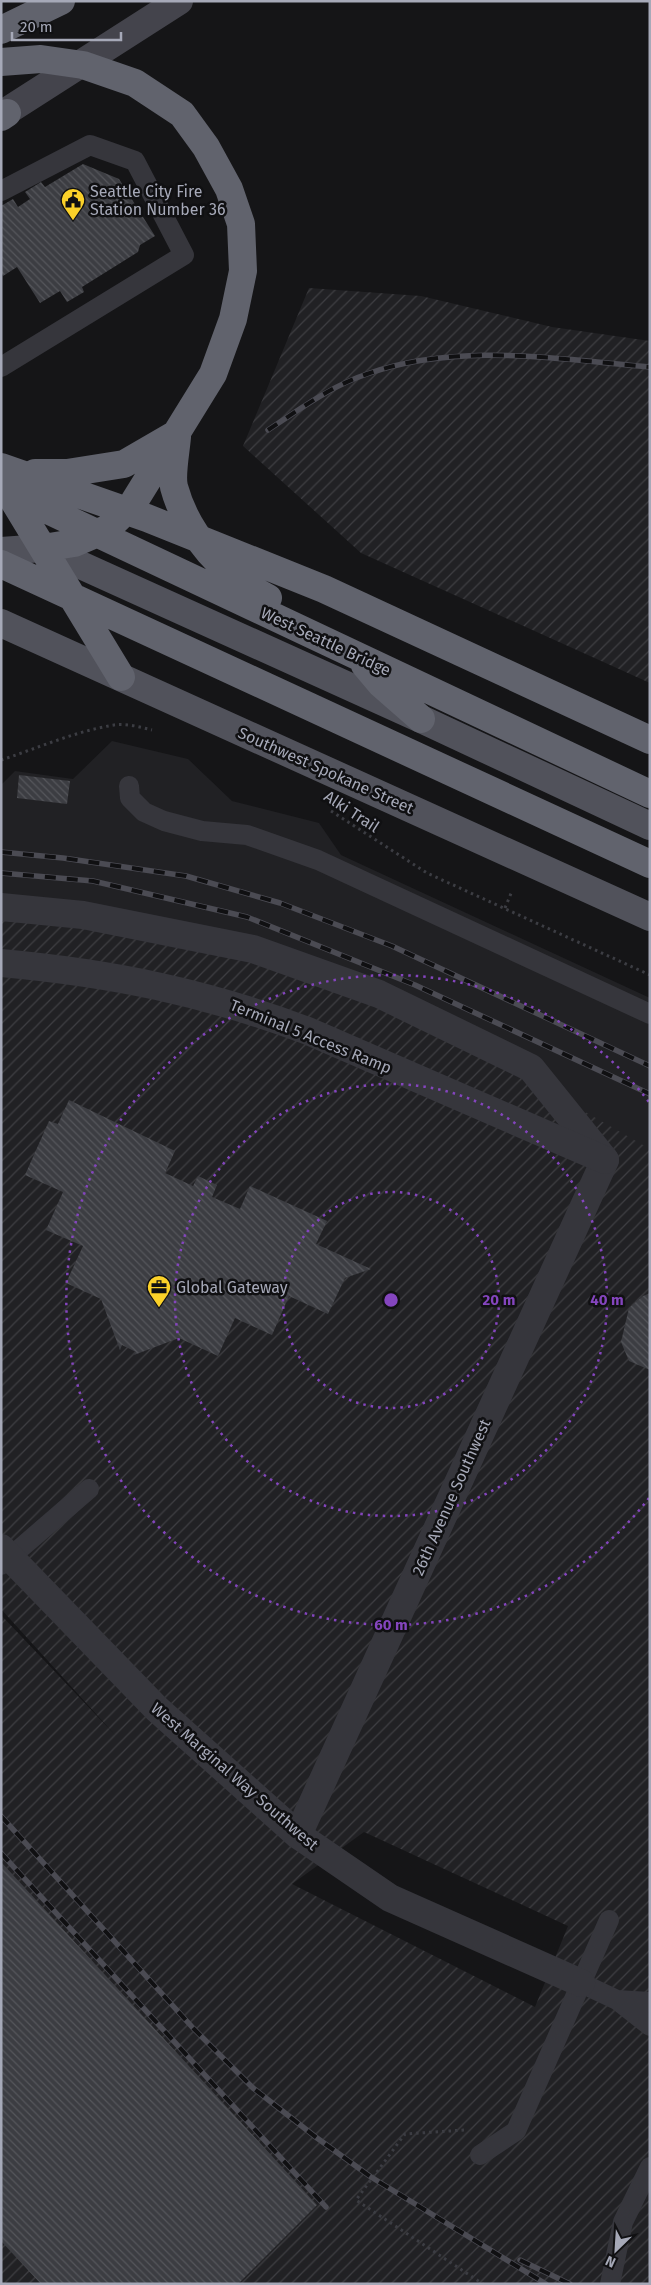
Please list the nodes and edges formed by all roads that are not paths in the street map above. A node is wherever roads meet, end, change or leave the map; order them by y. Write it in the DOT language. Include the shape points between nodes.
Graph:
graph roads {
  1 [pos="179,1"];
  2 [pos="52,6"];
  3 [pos="1,30"];
  4 [pos="1,62"];
  5 [pos="3,115"];
  6 [pos="1,191"];
  7 [pos="1,367"];
  8 [pos="177,433"];
  9 [pos="1,467"];
  10 [pos="1,474"];
  11 [pos="1,480"];
  12 [pos="1,488"];
  13 [pos="43,548"];
  14 [pos="1,550"];
  15 [pos="1,564"];
  16 [pos="1,623"];
  17 [pos="121,677"];
  18 [pos="421,719"];
  19 [pos="650,740"];
  20 [pos="130,786"];
  21 [pos="650,794"];
  22 [pos="650,826"];
  23 [pos="650,864"];
  24 [pos="1,907"];
  25 [pos="650,917"];
  26 [pos="1,963"];
  27 [pos="650,1014"];
  28 [pos="605,1160"];
  29 [pos="88,1488"];
  30 [pos="4,1557"];
  31 [pos="298,1835"];
  32 [pos="609,1920"];
  33 [pos="581,1983"];
  34 [pos="617,2000"];
  35 [pos="650,2002"];
  36 [pos="650,2026"];
  37 [pos="480,2155"];
  38 [pos="650,2167"];
  39 [pos="610,2284"];
  1 -- 5 [label="main road"];
  2 -- 3 [label="highway"];
  4 -- 8 [label="highway" via="42,59 83,65 135,83 182,114 206,146 229,189 241,224 243,272 233,319 213,374"];
  6 -- 7 [label="lane" via="90,145 135,161 184,255"];
  8 -- 10 [label="highway" via="124,464 67,473"];
  8 -- 13 [label="highway" via="132,506 107,529 74,543"];
  8 -- 18 [label="highway" via="173,485 190,527 224,569 260,594 320,625 348,645 381,684"];
  9 -- 19 [label="highway" via="146,518 324,589"];
  11 -- 13 [label="highway"];
  12 -- 21 [label="highway, West Seattle Bridge"];
  13 -- 14 [label="main road"];
  13 -- 17 [label="highway"];
  13 -- 18 [label="main road"];
  15 -- 23 [label="highway"];
  16 -- 17 [label="main road, Southwest Spokane Street"];
  17 -- 25 [label="main road, Southwest Spokane Street"];
  18 -- 22 [label="main road"];
  20 -- 27 [label="lane" via="130,798 150,815 202,831 247,835 318,860"];
  24 -- 28 [label="street" via="83,915 253,950 379,994 531,1068"];
  26 -- 28 [label="street, Terminal 5 Access Ramp" via="116,976 241,1007 308,1031"];
  28 -- 31 [label="street, 26th Avenue Southwest"];
  29 -- 30 [label="lane"];
  30 -- 31 [label="street, West Marginal Way Southwest" via="157,1709"];
  31 -- 33 [label="street, West Marginal Way Southwest" via="390,1898"];
  32 -- 33 [label="lane"];
  33 -- 34 [label="lane, West Marginal Way Southwest"];
  33 -- 37 [label="lane" via="516,2131"];
  34 -- 35 [label="lane"];
  34 -- 36 [label="lane"];
  38 -- 39 [label="lane" via="623,2222"];
}
